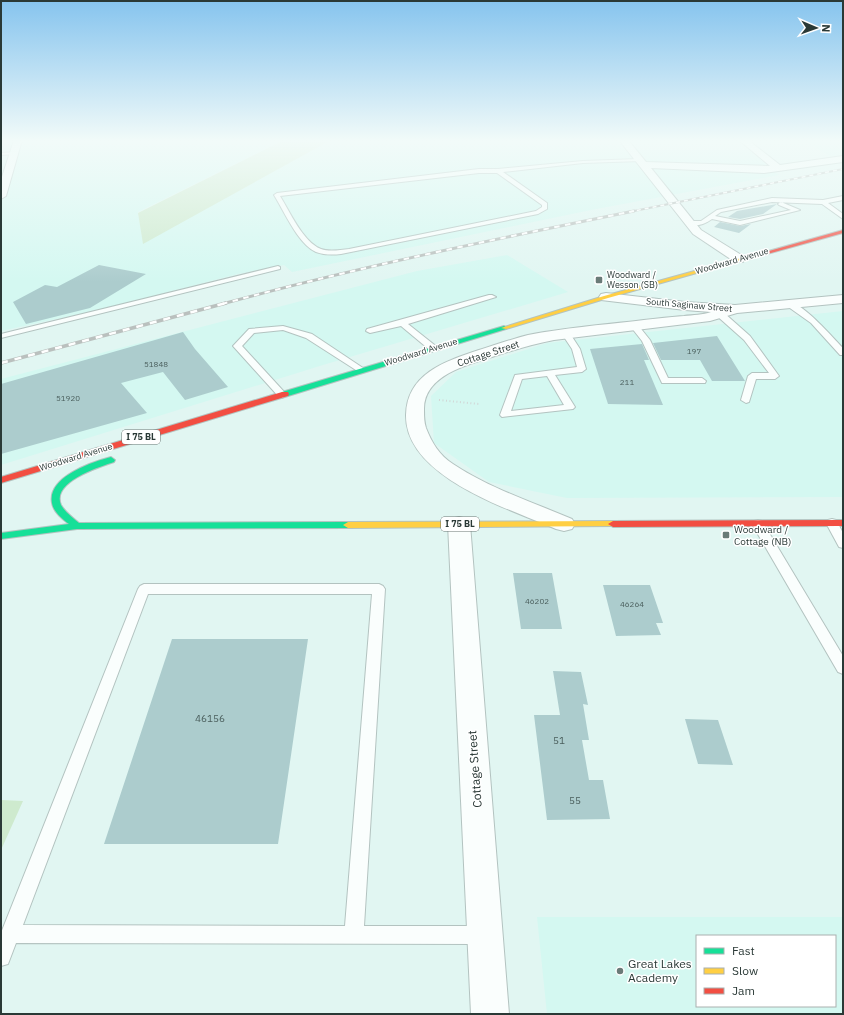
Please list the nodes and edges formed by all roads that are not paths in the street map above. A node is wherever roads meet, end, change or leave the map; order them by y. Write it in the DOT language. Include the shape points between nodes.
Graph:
graph roads {
  1 [pos="339,187"];
  2 [pos="521,187"];
  3 [pos="661,187"];
  4 [pos="843,198"];
  5 [pos="772,200"];
  6 [pos="823,202"];
  7 [pos="711,217"];
  8 [pos="843,217"];
  9 [pos="690,223"];
  10 [pos="843,231"];
  11 [pos="739,259"];
  12 [pos="278,268"];
  13 [pos="492,297"];
  14 [pos="606,297"];
  15 [pos="843,299"];
  16 [pos="790,304"];
  17 [pos="728,311"];
  18 [pos="402,323"];
  19 [pos="635,327"];
  20 [pos="370,330"];
  21 [pos="566,334"];
  22 [pos="1,336"];
  23 [pos="434,348"];
  24 [pos="843,353"];
  25 [pos="362,370"];
  26 [pos="550,373"];
  27 [pos="702,381"];
  28 [pos="282,395"];
  29 [pos="746,400"];
  30 [pos="179,436"];
  31 [pos="121,456"];
  32 [pos="1,480"];
  33 [pos="837,523"];
  34 [pos="459,524"];
  35 [pos="564,524"];
  36 [pos="758,524"];
  37 [pos="77,526"];
  38 [pos="1,536"];
  39 [pos="843,544"];
  40 [pos="843,668"];
  41 [pos="10,934"];
  42 [pos="354,935"];
  43 [pos="485,935"];
  44 [pos="1,957"];
  45 [pos="490,1014"];
  1 -- 2 [label="lane" via="277,195 307,243 317,250 344,251 415,238 538,212 545,208 544,204"];
  3 -- 9 [label="street"];
  4 -- 6 [label="lane"];
  5 -- 6 [label="lane"];
  5 -- 7 [label="lane" via="720,211"];
  5 -- 7 [label="lane" via="797,210 740,223"];
  6 -- 8 [label="lane"];
  7 -- 9 [label="lane" via="702,223"];
  9 -- 11 [label="street" via="697,232"];
  10 -- 11 [label="main road, Woodward Avenue / I 75 BL"];
  11 -- 14 [label="main road, Woodward Avenue / I 75 BL"];
  12 -- 22 [label="lane"];
  13 -- 18 [label="lane"];
  14 -- 17 [label="street, South Saginaw Street"];
  14 -- 23 [label="main road, Woodward Avenue / I 75 BL"];
  15 -- 16 [label="street, South Saginaw Street"];
  16 -- 17 [label="street, South Saginaw Street"];
  16 -- 24 [label="lane" via="814,322"];
  17 -- 19 [label="street, Cottage Street" via="710,317"];
  17 -- 29 [label="lane" via="775,376 752,376"];
  18 -- 20 [label="lane"];
  18 -- 23 [label="lane"];
  19 -- 21 [label="street, Cottage Street"];
  19 -- 27 [label="lane" via="646,340 665,381"];
  21 -- 26 [label="lane" via="576,349 582,369"];
  21 -- 35 [label="street, Cottage Street" via="528,340 453,364 432,377 424,386 417,397 414,413 418,434 423,444 445,468 479,488"];
  23 -- 25 [label="main road, Woodward Avenue / I 75 BL"];
  25 -- 28 [label="main road, Woodward Avenue / I 75 BL"];
  25 -- 28 [label="lane" via="309,336 283,328 252,331 237,346"];
  26 -- 26 [label="lane" via="518,377 506,416 570,408"];
  28 -- 30 [label="main road"];
  28 -- 32 [label="main road, Woodward Avenue / I 75 BL"];
  31 -- 37 [label="main road" via="85,469 64,482 57,492 55,501"];
  33 -- 36 [label="main road, I 75 BL"];
  33 -- 39 [label="lane"];
  34 -- 35 [label="main road, I 75 BL"];
  34 -- 37 [label="main road, I 75 BL"];
  34 -- 43 [label="street, Cottage Street"];
  35 -- 36 [label="main road, I 75 BL"];
  36 -- 40 [label="lane"];
  37 -- 38 [label="main road, I 75 BL"];
  41 -- 42 [label="lane"];
  41 -- 42 [label="lane" via="144,589 379,589"];
  41 -- 44 [label="lane"];
  42 -- 43 [label="lane"];
  43 -- 45 [label="street, Cottage Street"];
}
